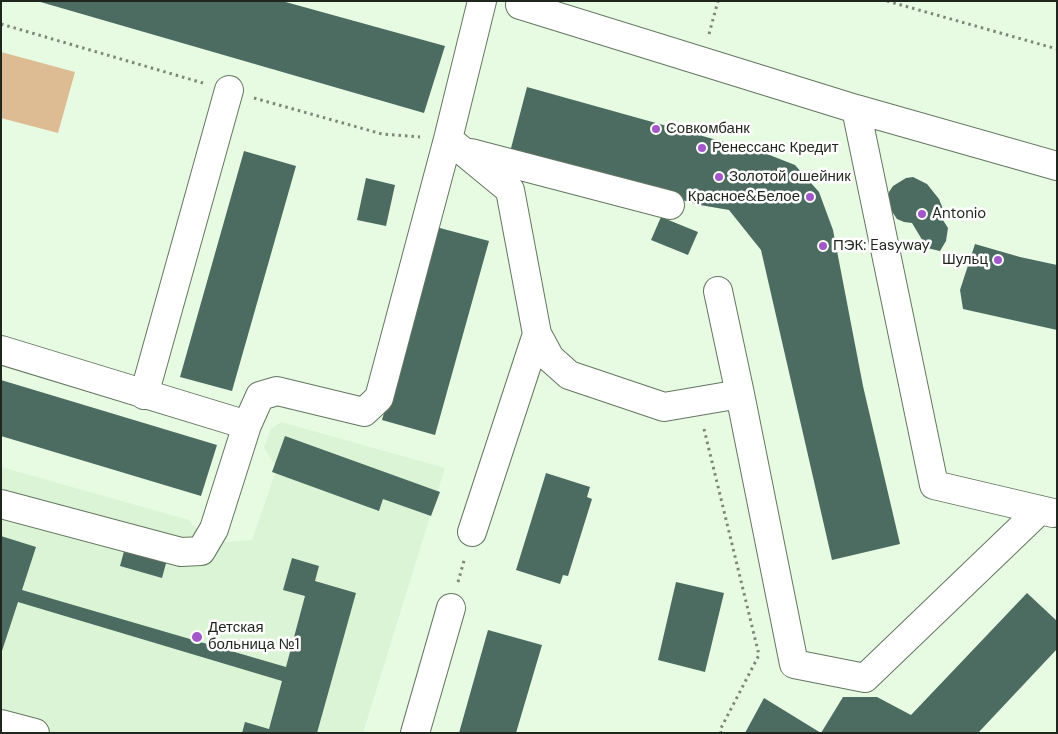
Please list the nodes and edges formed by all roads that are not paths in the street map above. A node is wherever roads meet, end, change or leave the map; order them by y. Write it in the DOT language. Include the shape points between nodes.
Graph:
graph roads {
  1 [pos="482,1"];
  2 [pos="516,2"];
  3 [pos="229,90"];
  4 [pos="856,108"];
  5 [pos="455,145"];
  6 [pos="1057,166"];
  7 [pos="670,204"];
  8 [pos="718,291"];
  9 [pos="536,334"];
  10 [pos="1,350"];
  11 [pos="740,394"];
  12 [pos="144,395"];
  13 [pos="247,425"];
  14 [pos="1,504"];
  15 [pos="1048,512"];
  16 [pos="472,532"];
  17 [pos="451,608"];
  18 [pos="1,724"];
  19 [pos="35,733"];
  20 [pos="415,733"];
  1 -- 5 [label="lane"];
  2 -- 4 [label="lane"];
  3 -- 12 [label="lane"];
  4 -- 6 [label="lane"];
  4 -- 15 [label="lane" via="934,485"];
  5 -- 7 [label="lane"];
  5 -- 9 [label="lane" via="510,190"];
  5 -- 13 [label="lane" via="379,398 364,412 277,391 260,396"];
  8 -- 11 [label="lane"];
  9 -- 11 [label="lane" via="550,358 569,375 664,407"];
  9 -- 16 [label="lane"];
  10 -- 12 [label="lane"];
  11 -- 15 [label="lane" via="794,664 866,678"];
  12 -- 13 [label="lane"];
  13 -- 14 [label="lane" via="214,529 201,551 181,552"];
  17 -- 20 [label="lane"];
  18 -- 19 [label="lane"];
}
